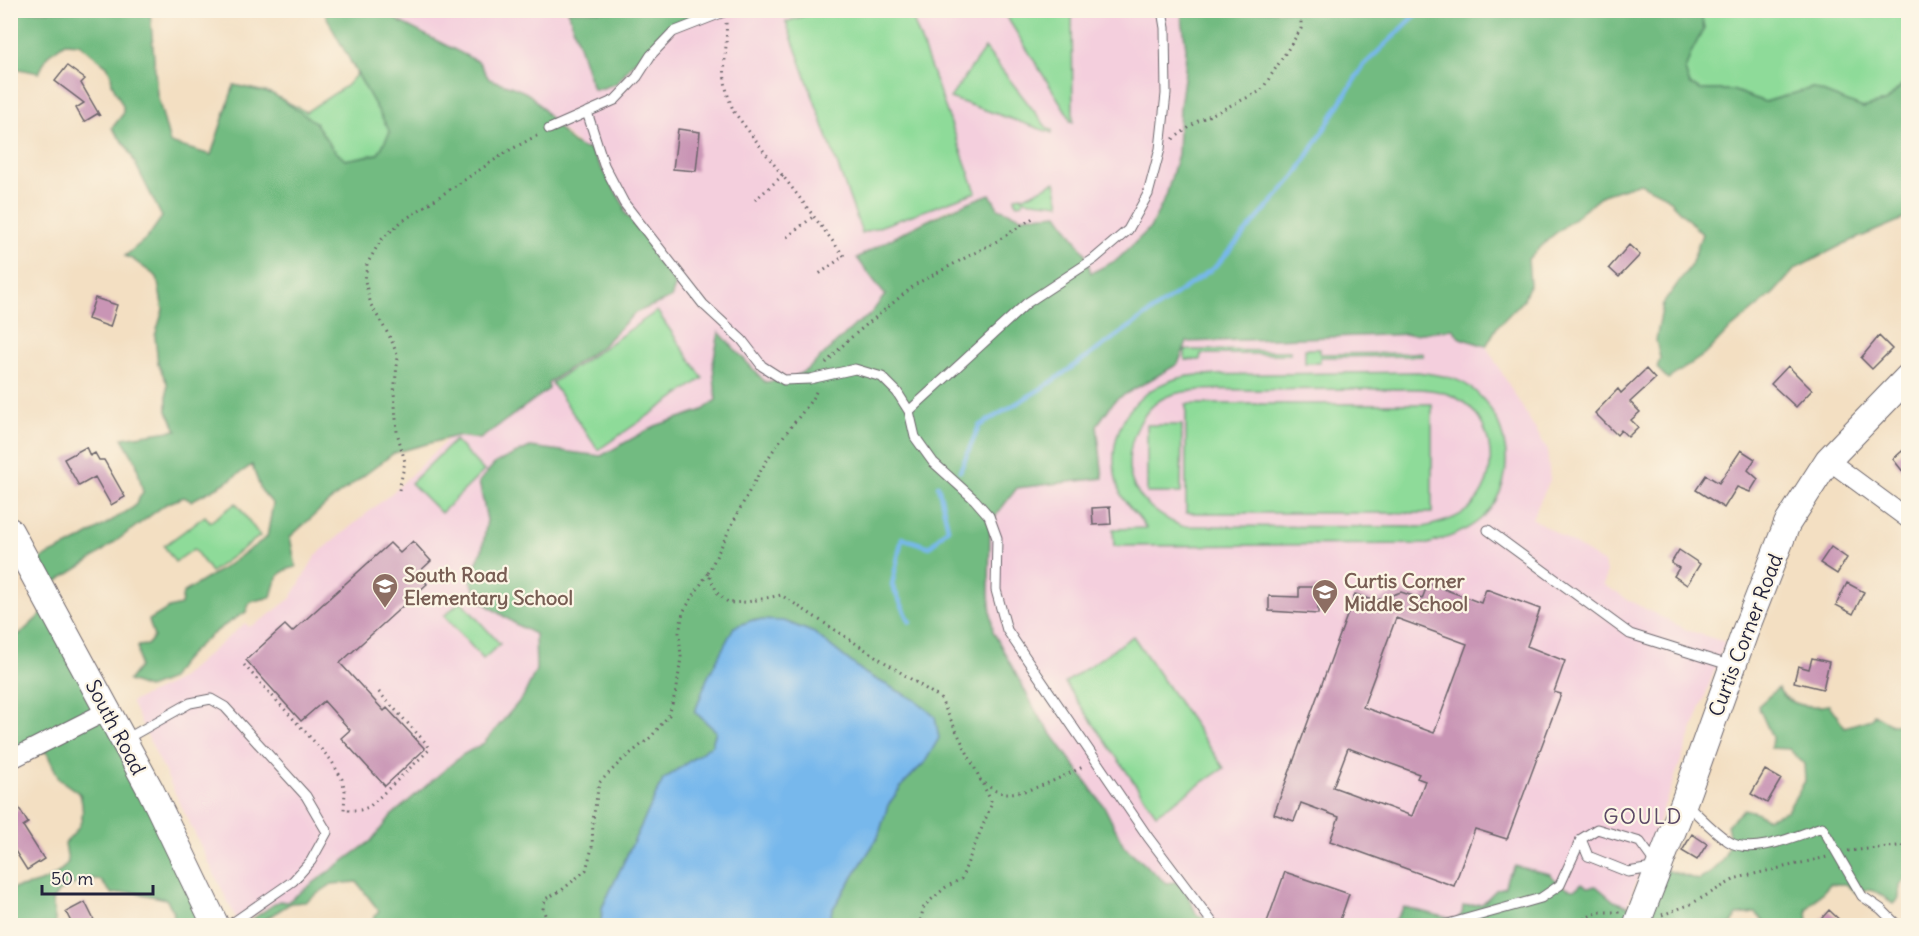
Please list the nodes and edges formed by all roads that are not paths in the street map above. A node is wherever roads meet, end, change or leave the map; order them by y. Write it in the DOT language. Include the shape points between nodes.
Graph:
graph roads {
  1 [pos="1162,10"];
  2 [pos="727,11"];
  3 [pos="587,112"];
  4 [pos="549,129"];
  5 [pos="1908,377"];
  6 [pos="909,411"];
  7 [pos="1828,460"];
  8 [pos="1908,519"];
  9 [pos="1488,530"];
  10 [pos="10,531"];
  11 [pos="1732,666"];
  12 [pos="107,711"];
  13 [pos="123,741"];
  14 [pos="10,760"];
  15 [pos="1684,802"];
  16 [pos="1581,839"];
  17 [pos="1658,867"];
  18 [pos="1637,920"];
  19 [pos="216,926"];
  20 [pos="228,926"];
  21 [pos="1215,926"];
  22 [pos="1441,926"];
  23 [pos="1898,926"];
  1 -- 6 [label="lane" via="1166,94 1160,149 1148,194 1128,230 1094,259 1027,303"];
  2 -- 3 [label="lane" via="673,32 615,100"];
  3 -- 4 [label="lane"];
  3 -- 6 [label="lane" via="604,165 624,203 703,304 742,340 762,366 784,380 855,369 882,377"];
  5 -- 7 [label="street, Curtis Corner Road"];
  6 -- 21 [label="lane" via="915,437 933,462 989,516 997,538 996,590 1007,630 1148,837"];
  7 -- 8 [label="street"];
  7 -- 11 [label="street, Curtis Corner Road" via="1787,524"];
  9 -- 11 [label="lane" via="1630,634"];
  10 -- 12 [label="street, South Road"];
  11 -- 15 [label="street, Curtis Corner Road"];
  12 -- 13 [label="street, South Road"];
  12 -- 14 [label="street"];
  13 -- 19 [label="street, South Road" via="151,790"];
  13 -- 20 [label="lane" via="190,703 211,699 225,707 306,796 322,823 327,832 305,868 293,881"];
  15 -- 17 [label="street, Curtis Corner Road"];
  15 -- 23 [label="lane" via="1737,845 1770,844 1822,827 1862,897"];
  16 -- 17 [label="lane" via="1588,856 1628,872"];
  16 -- 17 [label="lane" via="1597,829 1640,842"];
  16 -- 22 [label="lane" via="1560,885 1540,898"];
  17 -- 18 [label="street, Curtis Corner Road"];
}
